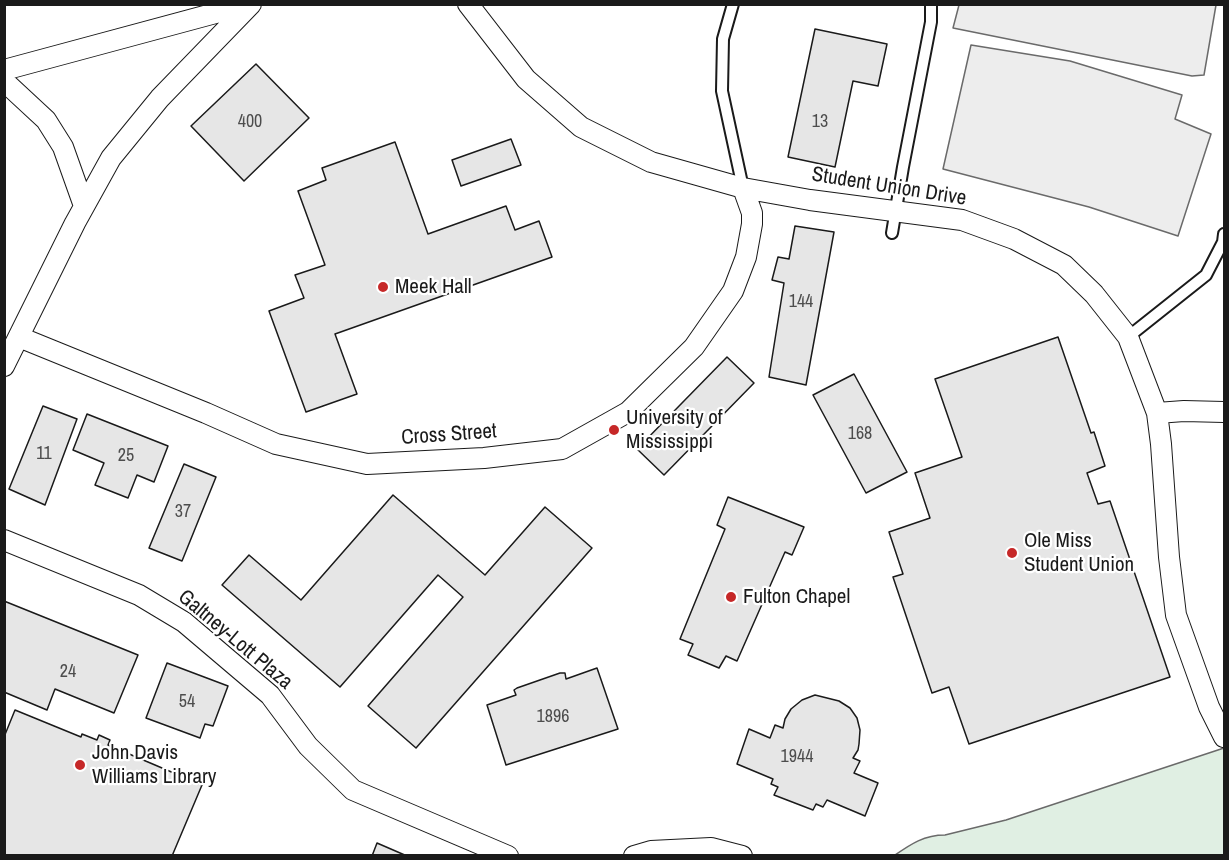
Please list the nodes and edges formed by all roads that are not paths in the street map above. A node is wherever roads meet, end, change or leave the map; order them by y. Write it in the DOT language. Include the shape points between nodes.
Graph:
graph roads {
  1 [pos="250,4"];
  2 [pos="468,4"];
  3 [pos="733,4"];
  4 [pos="932,4"];
  5 [pos="4,70"];
  6 [pos="4,81"];
  7 [pos="743,188"];
  8 [pos="84,206"];
  9 [pos="894,212"];
  10 [pos="892,233"];
  11 [pos="1224,234"];
  12 [pos="19,337"];
  13 [pos="1128,337"];
  14 [pos="4,366"];
  15 [pos="1224,412"];
  16 [pos="1157,413"];
  17 [pos="4,540"];
  18 [pos="1224,737"];
  19 [pos="508,855"];
  20 [pos="634,855"];
  21 [pos="742,855"];
  1 -- 5 [label="street"];
  1 -- 8 [label="street" via="160,98 111,158"];
  2 -- 7 [label="street, Student Union Drive" via="526,79 581,127 651,162"];
  3 -- 7 [label="lane" via="723,39 722,91"];
  4 -- 9 [label="lane"];
  6 -- 8 [label="street" via="46,120 63,147"];
  7 -- 9 [label="street, Student Union Drive"];
  7 -- 12 [label="street, Cross Street" via="752,224 746,257 733,291 694,347 628,412 562,448 484,458 367,464 276,444"];
  8 -- 12 [label="street"];
  9 -- 10 [label="lane"];
  9 -- 13 [label="street, Student Union Drive" via="962,220 1014,239 1064,265 1094,294"];
  11 -- 13 [label="lane" via="1206,275"];
  12 -- 14 [label="street"];
  13 -- 16 [label="street, Student Union Drive"];
  15 -- 16 [label="street"];
  16 -- 18 [label="street, Student Union Drive" via="1176,615"];
  17 -- 19 [label="street, Galtney-Lott Plaza" via="140,594 184,622 270,695 308,746 353,790"];
  20 -- 21 [label="street" via="651,850 711,848"];
}
